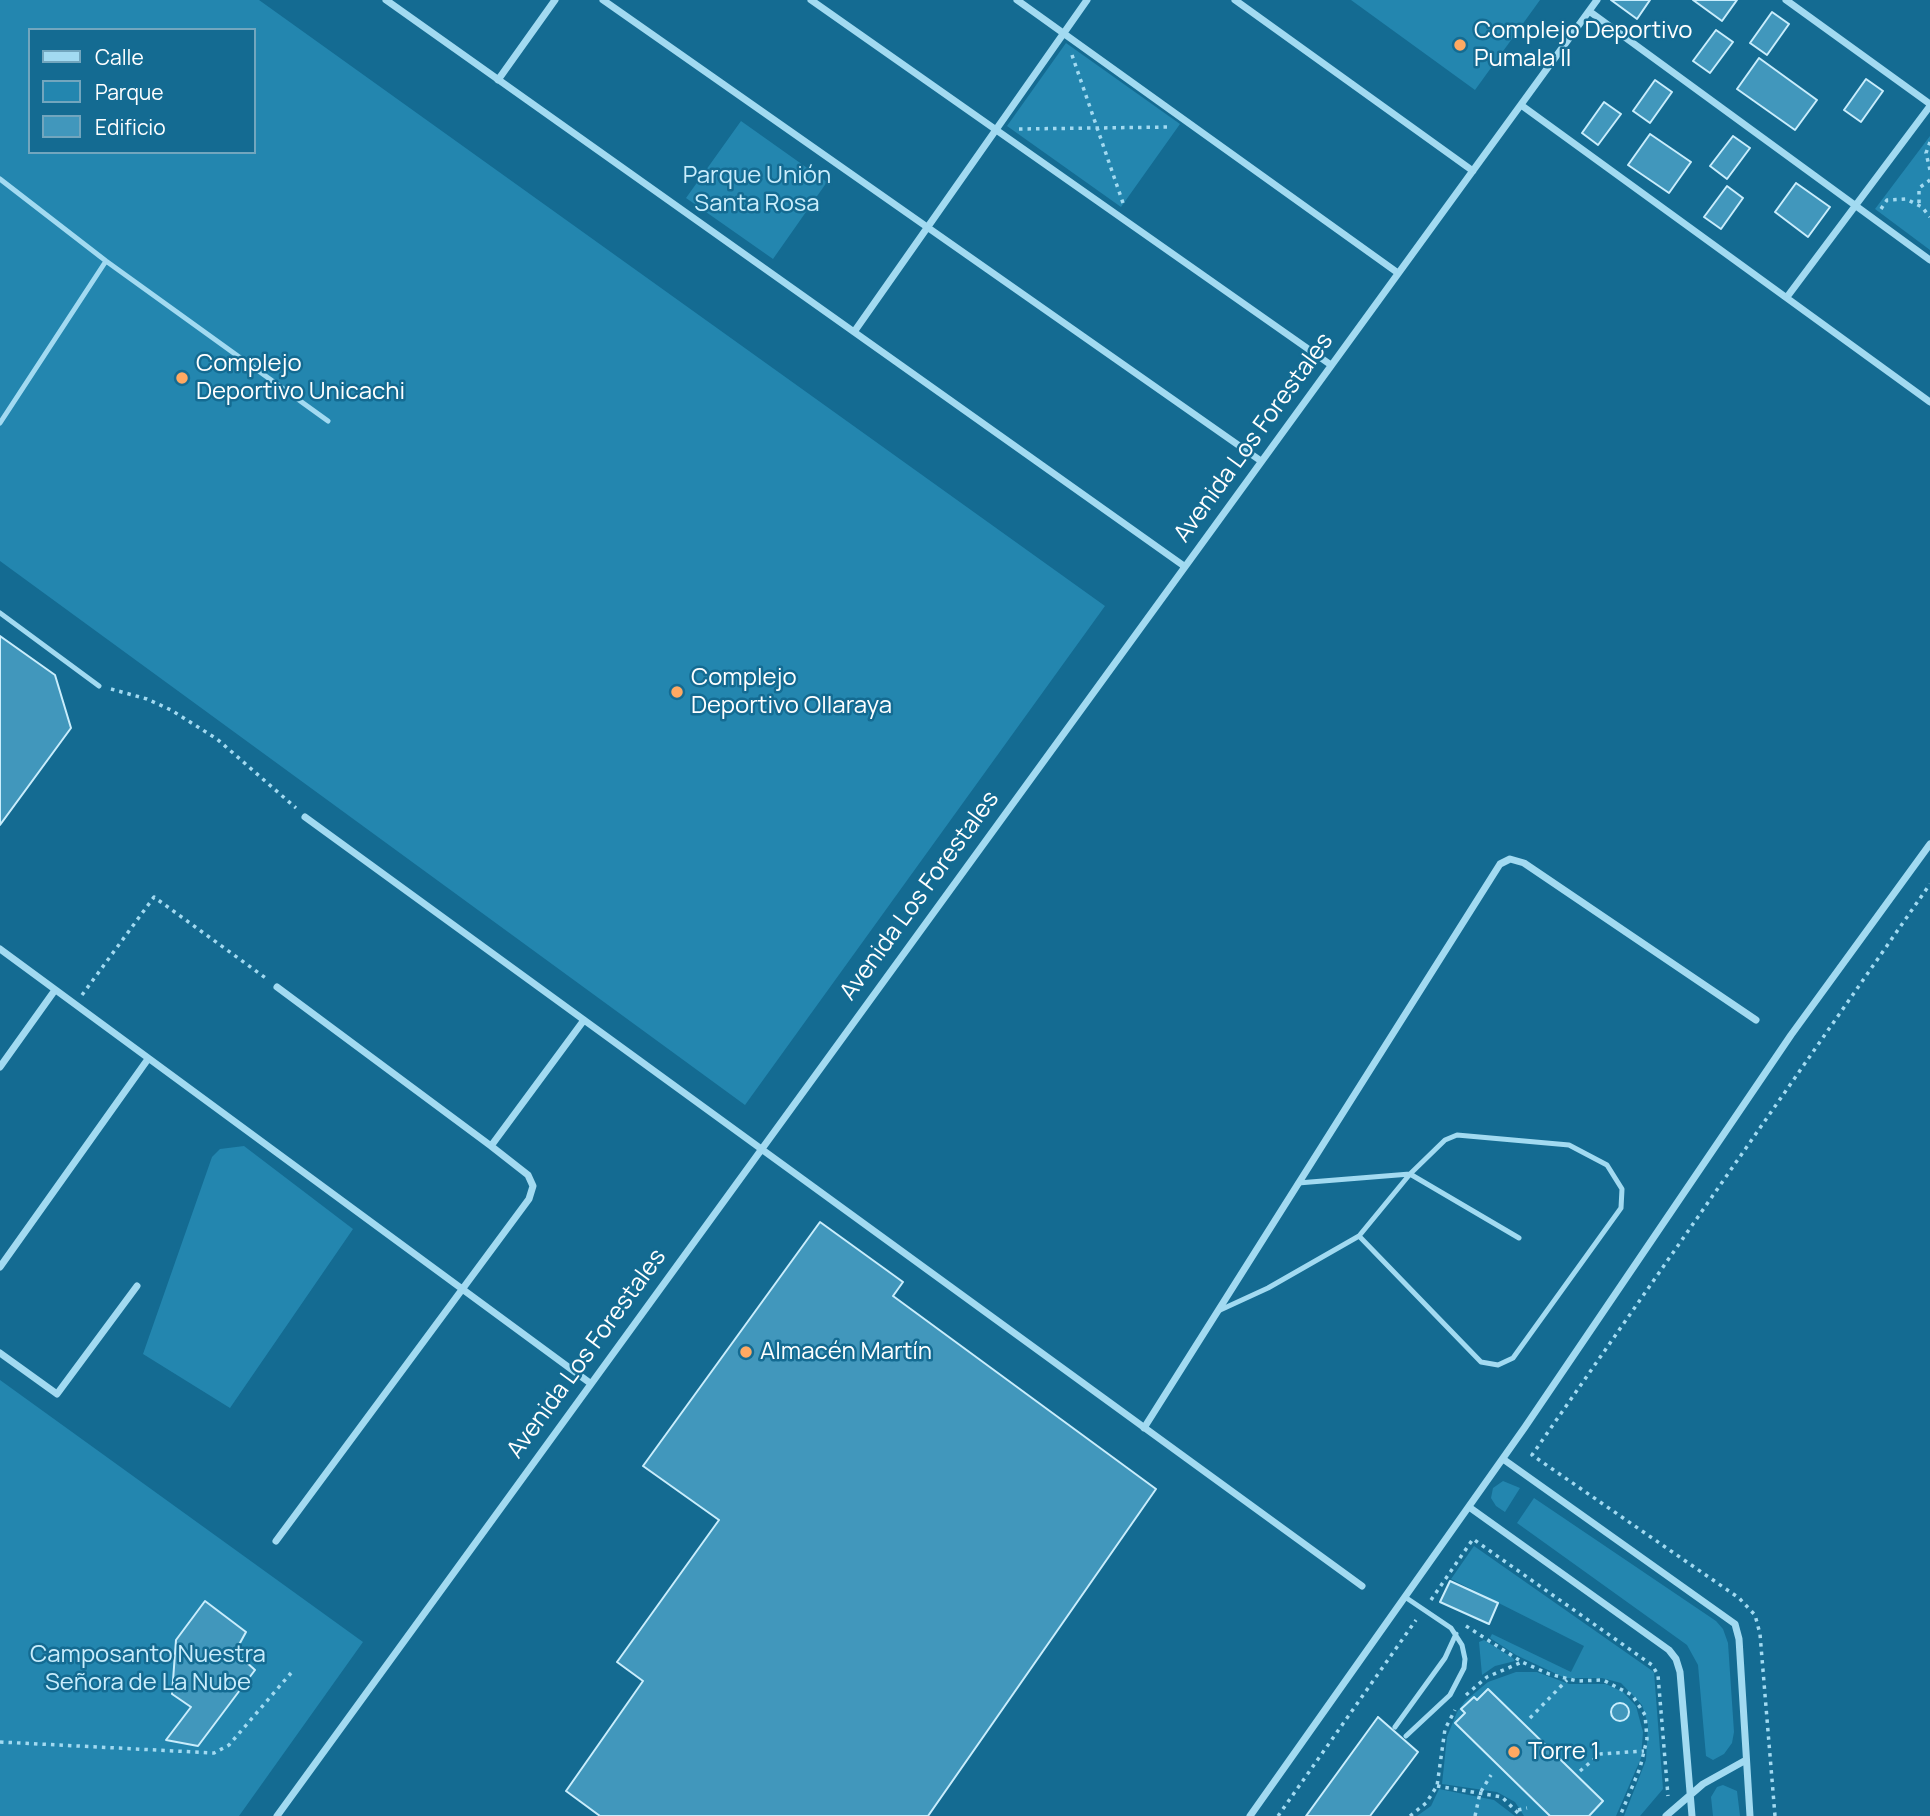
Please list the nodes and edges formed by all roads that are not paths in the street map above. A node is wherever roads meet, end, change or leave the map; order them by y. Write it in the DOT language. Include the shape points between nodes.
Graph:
graph roads {
  1 [pos="386,0"];
  2 [pos="555,0"];
  3 [pos="603,0"];
  4 [pos="811,0"];
  5 [pos="1017,0"];
  6 [pos="1087,0"];
  7 [pos="1235,0"];
  8 [pos="1597,0"];
  9 [pos="1786,0"];
  10 [pos="1589,12"];
  11 [pos="1064,33"];
  12 [pos="498,80"];
  13 [pos="1521,105"];
  14 [pos="1930,105"];
  15 [pos="996,130"];
  16 [pos="1473,171"];
  17 [pos="0,179"];
  18 [pos="1856,205"];
  19 [pos="927,227"];
  20 [pos="1930,260"];
  21 [pos="106,261"];
  22 [pos="1398,273"];
  23 [pos="1787,297"];
  24 [pos="853,332"];
  25 [pos="1331,365"];
  26 [pos="1930,402"];
  27 [pos="328,421"];
  28 [pos="0,423"];
  29 [pos="1261,461"];
  30 [pos="1184,566"];
  31 [pos="0,613"];
  32 [pos="99,686"];
  33 [pos="305,817"];
  34 [pos="1930,844"];
  35 [pos="0,950"];
  36 [pos="277,987"];
  37 [pos="55,990"];
  38 [pos="584,1020"];
  39 [pos="1756,1020"];
  40 [pos="148,1059"];
  41 [pos="0,1066"];
  42 [pos="491,1146"];
  43 [pos="760,1148"];
  44 [pos="1410,1174"];
  45 [pos="1298,1183"];
  46 [pos="1359,1236"];
  47 [pos="1519,1238"];
  48 [pos="0,1267"];
  49 [pos="137,1286"];
  50 [pos="463,1289"];
  51 [pos="1218,1311"];
  52 [pos="0,1353"];
  53 [pos="590,1383"];
  54 [pos="1144,1428"];
  55 [pos="1503,1459"];
  56 [pos="1469,1507"];
  57 [pos="276,1541"];
  58 [pos="1362,1586"];
  59 [pos="1405,1597"];
  60 [pos="1456,1634"];
  61 [pos="1395,1727"];
  62 [pos="1406,1736"];
  63 [pos="1746,1760"];
  64 [pos="1690,1794"];
  65 [pos="1667,1815"];
  66 [pos="277,1816"];
  67 [pos="1250,1816"];
  68 [pos="1692,1816"];
  69 [pos="1750,1816"];
  1 -- 12 [label="street"];
  2 -- 12 [label="street"];
  3 -- 19 [label="street"];
  4 -- 15 [label="street"];
  5 -- 11 [label="street"];
  6 -- 11 [label="street"];
  7 -- 16 [label="street"];
  8 -- 10 [label="street, Avenida Los Forestales"];
  9 -- 14 [label="street"];
  10 -- 13 [label="street, Avenida Los Forestales"];
  10 -- 18 [label="street"];
  11 -- 15 [label="street"];
  11 -- 22 [label="street"];
  12 -- 24 [label="street"];
  13 -- 16 [label="street, Avenida Los Forestales"];
  13 -- 23 [label="street"];
  14 -- 18 [label="street"];
  15 -- 19 [label="street"];
  15 -- 25 [label="street"];
  16 -- 22 [label="street, Avenida Los Forestales"];
  17 -- 21 [label="lane"];
  18 -- 20 [label="street"];
  18 -- 23 [label="street"];
  19 -- 24 [label="street"];
  19 -- 29 [label="street"];
  21 -- 27 [label="lane"];
  21 -- 28 [label="lane"];
  22 -- 25 [label="street, Avenida Los Forestales"];
  23 -- 26 [label="street"];
  24 -- 30 [label="street"];
  25 -- 29 [label="street, Avenida Los Forestales"];
  29 -- 30 [label="street, Avenida Los Forestales"];
  30 -- 43 [label="street, Avenida Los Forestales"];
  31 -- 32 [label="lane"];
  33 -- 38 [label="street"];
  34 -- 55 [label="street" via="1791,1035"];
  35 -- 37 [label="street"];
  36 -- 42 [label="street"];
  37 -- 40 [label="street"];
  37 -- 41 [label="street"];
  38 -- 42 [label="street"];
  38 -- 43 [label="street"];
  39 -- 45 [label="street" via="1524,863 1510,859 1500,864"];
  40 -- 48 [label="street"];
  40 -- 50 [label="street"];
  42 -- 50 [label="street" via="528,1175 533,1186 529,1199"];
  43 -- 53 [label="street, Avenida Los Forestales"];
  43 -- 54 [label="street"];
  44 -- 45 [label="lane"];
  44 -- 46 [label="lane"];
  44 -- 46 [label="lane" via="1445,1140 1457,1135 1569,1144 1607,1165 1622,1188 1620,1208 1513,1358 1498,1364 1480,1362"];
  44 -- 47 [label="lane"];
  45 -- 51 [label="street"];
  46 -- 51 [label="lane"];
  49 -- 52 [label="street" via="57,1394"];
  50 -- 53 [label="street"];
  50 -- 57 [label="street"];
  51 -- 54 [label="street"];
  53 -- 66 [label="street, Avenida Los Forestales"];
  54 -- 58 [label="street"];
  55 -- 56 [label="street"];
  55 -- 63 [label="street" via="1735,1624"];
  56 -- 59 [label="street"];
  56 -- 64 [label="street" via="1676,1659"];
  59 -- 60 [label="lane"];
  59 -- 67 [label="street"];
  60 -- 61 [label="lane" via="1442,1664"];
  60 -- 62 [label="lane" via="1465,1659 1458,1682 1440,1706"];
  63 -- 64 [label="street"];
  63 -- 69 [label="street"];
  64 -- 65 [label="street"];
  64 -- 68 [label="street"];
}
